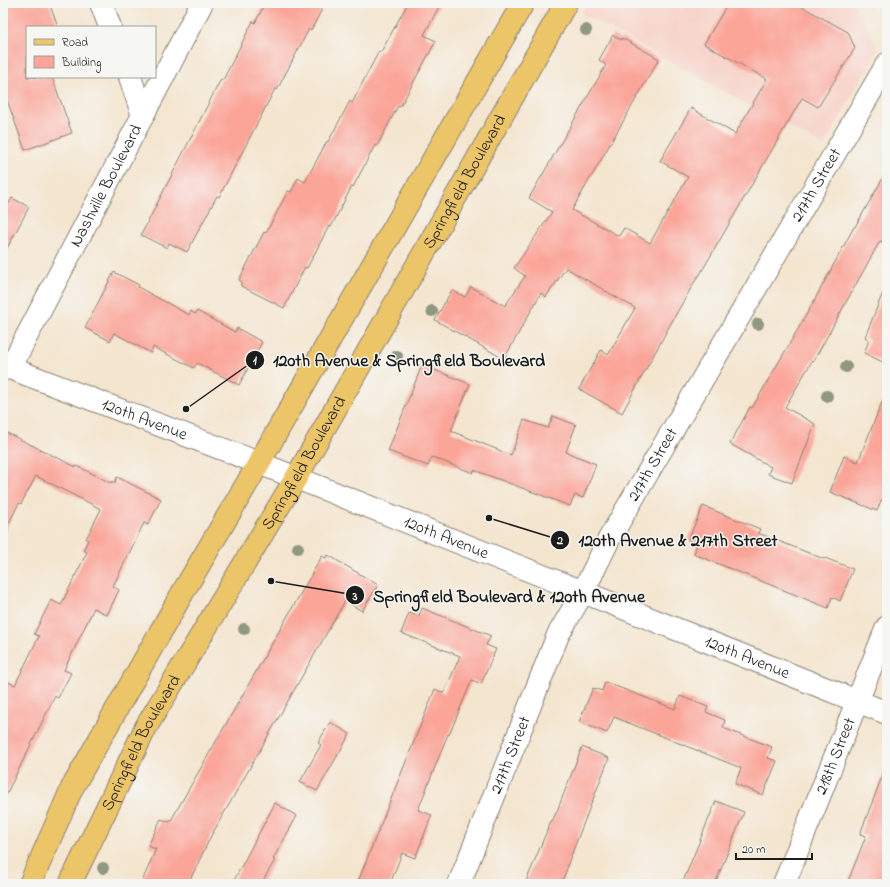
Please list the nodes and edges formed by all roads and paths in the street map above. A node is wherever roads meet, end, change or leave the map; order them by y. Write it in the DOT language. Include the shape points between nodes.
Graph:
graph roads {
  1 [pos="101,3"];
  2 [pos="202,3"];
  3 [pos="523,3"];
  4 [pos="566,3"];
  5 [pos="110,26"];
  6 [pos="887,64"];
  7 [pos="130,78"];
  8 [pos="143,116"];
  9 [pos="7,368"];
  10 [pos="259,463"];
  11 [pos="296,478"];
  12 [pos="583,592"];
  13 [pos="887,627"];
  14 [pos="857,701"];
  15 [pos="887,713"];
  16 [pos="30,884"];
  17 [pos="70,884"];
  18 [pos="459,884"];
  19 [pos="784,884"];
  1 -- 5 [label="street"];
  2 -- 8 [label="street, Nashville Boulevard"];
  3 -- 10 [label="main road"];
  4 -- 11 [label="main road, Springfield Boulevard"];
  6 -- 12 [label="street, 217th Street" via="609,539"];
  7 -- 8 [label="street"];
  8 -- 9 [label="street, Nashville Boulevard"];
  9 -- 10 [label="street, 120th Avenue"];
  10 -- 11 [label="street, 120th Avenue"];
  10 -- 16 [label="main road" via="72,788"];
  11 -- 12 [label="street, 120th Avenue"];
  11 -- 17 [label="main road, Springfield Boulevard" via="146,727"];
  12 -- 14 [label="street, 120th Avenue"];
  12 -- 18 [label="street, 217th Street" via="558,635"];
  13 -- 14 [label="street, 218th Street"];
  14 -- 15 [label="street, 120th Avenue"];
  14 -- 19 [label="street, 218th Street"];
}
